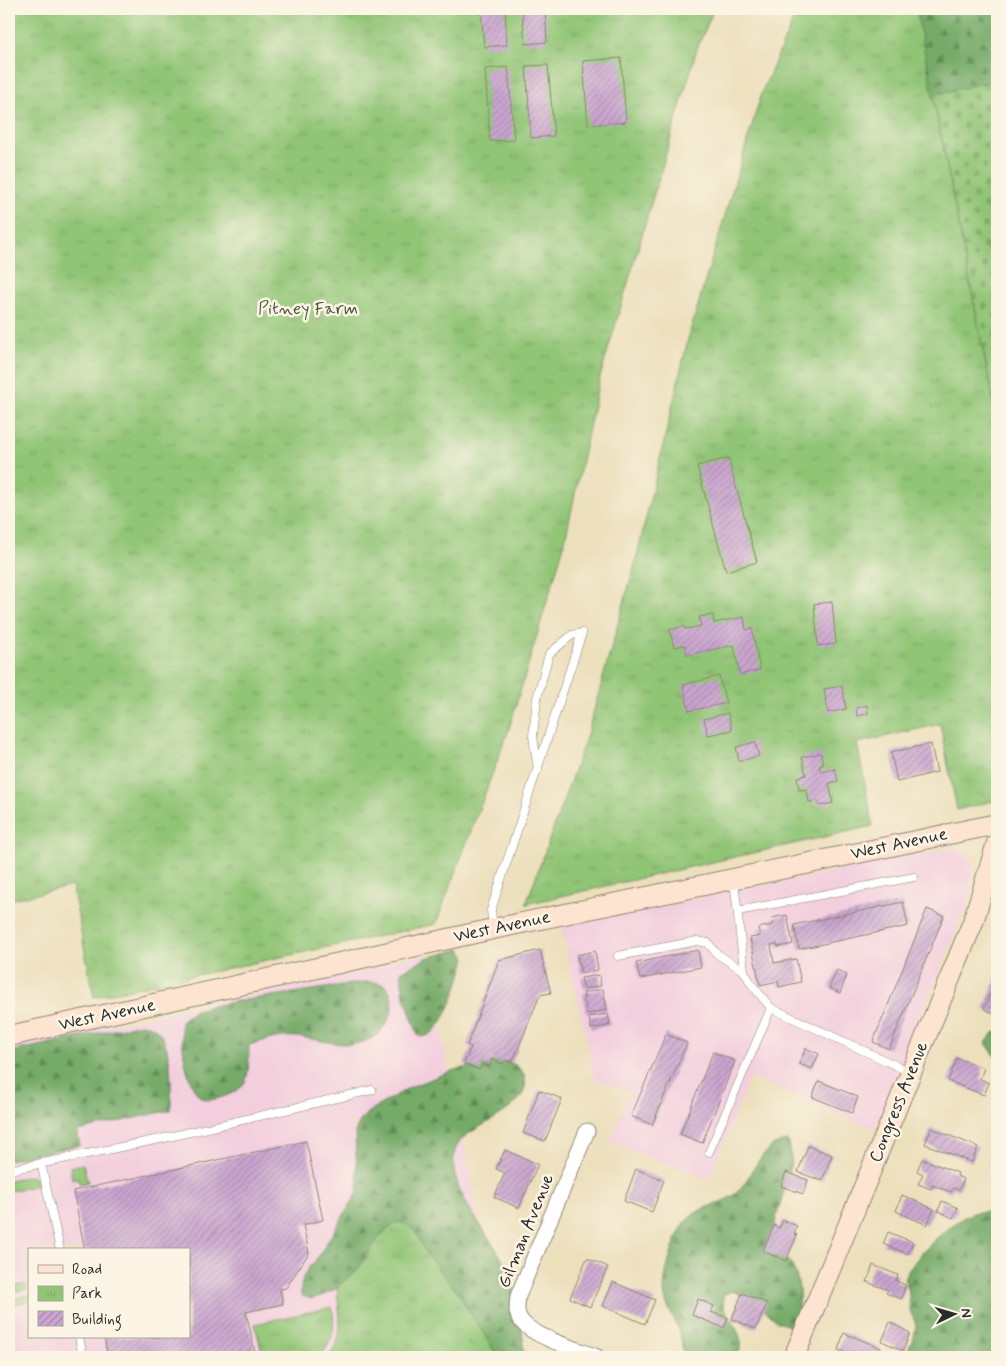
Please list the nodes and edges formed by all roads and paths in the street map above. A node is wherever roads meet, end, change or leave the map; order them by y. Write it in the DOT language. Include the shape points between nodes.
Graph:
graph roads {
  1 [pos="538,770"];
  2 [pos="997,824"];
  3 [pos="997,844"];
  4 [pos="914,877"];
  5 [pos="734,878"];
  6 [pos="738,912"];
  7 [pos="493,929"];
  8 [pos="618,956"];
  9 [pos="744,971"];
  10 [pos="771,1008"];
  11 [pos="9,1036"];
  12 [pos="912,1072"];
  13 [pos="372,1090"];
  14 [pos="587,1131"];
  15 [pos="710,1152"];
  16 [pos="41,1163"];
  17 [pos="9,1170"];
  18 [pos="60,1248"];
  19 [pos="79,1338"];
  20 [pos="83,1357"];
  21 [pos="597,1357"];
  22 [pos="794,1357"];
  1 -- 1 [label="lane" via="541,761 582,633 572,635 549,654 537,698 533,736"];
  1 -- 7 [label="lane" via="491,910"];
  2 -- 5 [label="street, West Avenue"];
  3 -- 12 [label="street, Congress Avenue" via="973,922"];
  4 -- 6 [label="lane"];
  5 -- 6 [label="lane"];
  5 -- 7 [label="street, West Avenue"];
  6 -- 9 [label="lane"];
  7 -- 11 [label="street, West Avenue"];
  8 -- 9 [label="lane" via="697,941 708,943 716,954"];
  9 -- 10 [label="lane"];
  10 -- 12 [label="lane"];
  10 -- 15 [label="lane"];
  12 -- 22 [label="street, Congress Avenue"];
  13 -- 16 [label="lane"];
  14 -- 21 [label="street, Gilman Avenue" via="518,1296 516,1309 521,1321 532,1331"];
  16 -- 17 [label="lane"];
  16 -- 18 [label="lane"];
  19 -- 20 [label="lane"];
}
